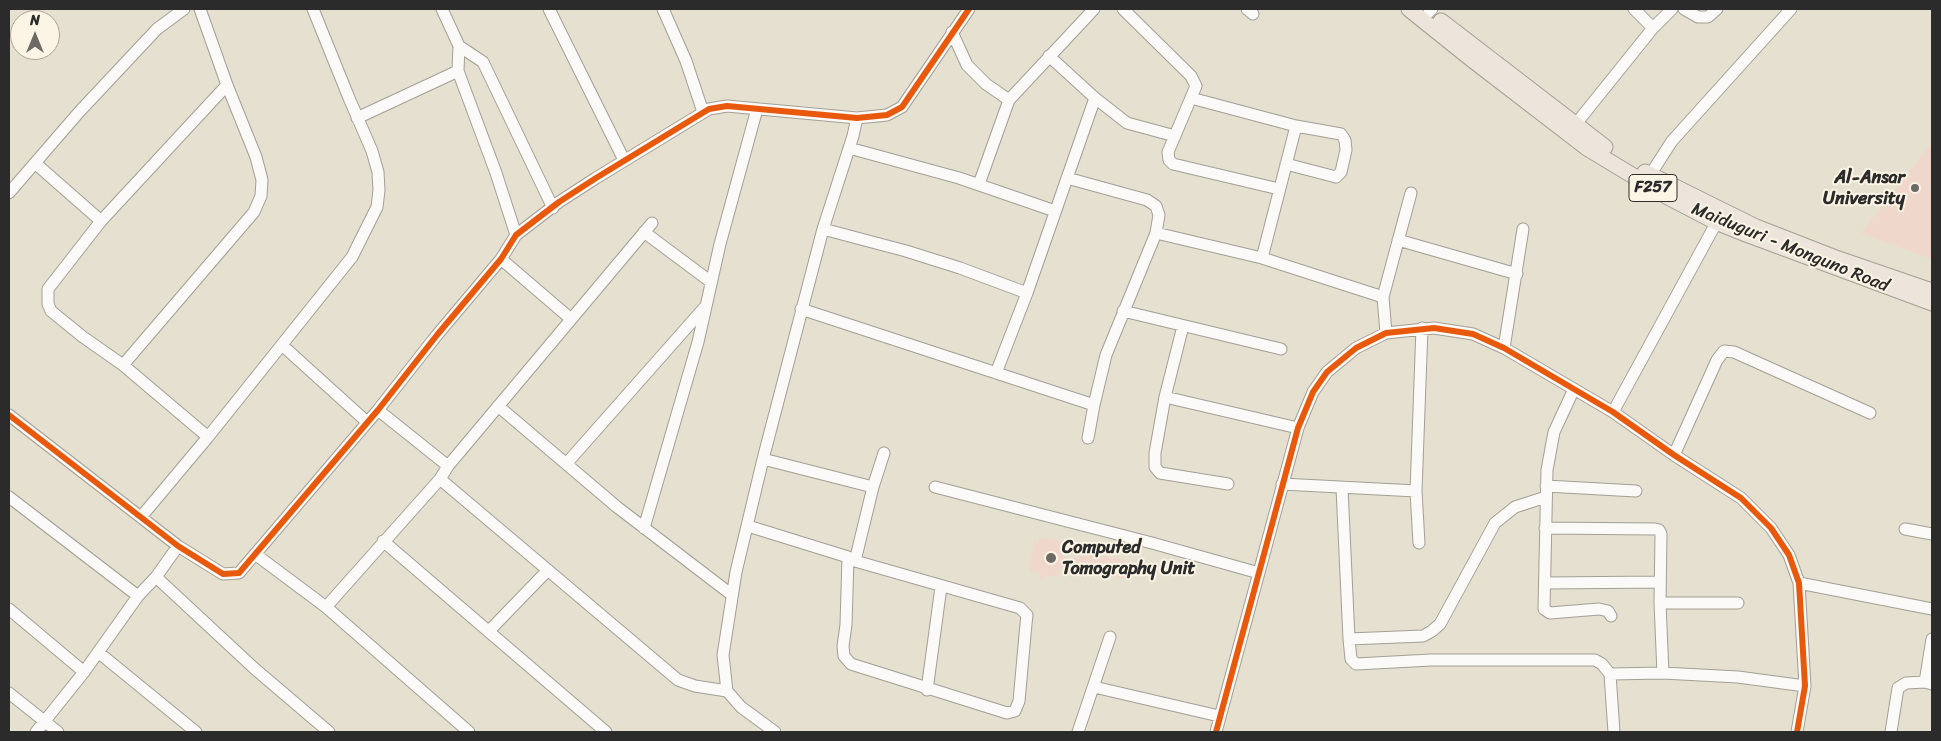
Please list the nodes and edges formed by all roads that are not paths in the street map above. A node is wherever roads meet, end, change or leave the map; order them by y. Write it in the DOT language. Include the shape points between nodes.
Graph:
graph roads {
  1 [pos="184,9"];
  2 [pos="200,9"];
  3 [pos="313,9"];
  4 [pos="442,9"];
  5 [pos="549,9"];
  6 [pos="663,9"];
  7 [pos="969,9"];
  8 [pos="1094,9"];
  9 [pos="1123,9"];
  10 [pos="1410,9"];
  11 [pos="1634,9"];
  12 [pos="1672,9"];
  13 [pos="1684,9"];
  14 [pos="1718,9"];
  15 [pos="1791,9"];
  16 [pos="1429,10"];
  17 [pos="1653,28"];
  18 [pos="952,32"];
  19 [pos="459,46"];
  20 [pos="1048,56"];
  21 [pos="458,71"];
  22 [pos="227,85"];
  23 [pos="1095,98"];
  24 [pos="1191,98"];
  25 [pos="1009,100"];
  26 [pos="757,109"];
  27 [pos="703,112"];
  28 [pos="357,118"];
  29 [pos="857,118"];
  30 [pos="1575,125"];
  31 [pos="1296,126"];
  32 [pos="1175,136"];
  33 [pos="849,148"];
  34 [pos="624,160"];
  35 [pos="35,163"];
  36 [pos="1286,164"];
  37 [pos="1650,175"];
  38 [pos="1067,178"];
  39 [pos="979,184"];
  40 [pos="1279,189"];
  41 [pos="9,192"];
  42 [pos="1410,193"];
  43 [pos="553,208"];
  44 [pos="1055,211"];
  45 [pos="1719,216"];
  46 [pos="101,221"];
  47 [pos="652,223"];
  48 [pos="823,229"];
  49 [pos="1523,229"];
  50 [pos="644,232"];
  51 [pos="1156,233"];
  52 [pos="516,235"];
  53 [pos="1398,240"];
  54 [pos="1262,258"];
  55 [pos="501,259"];
  56 [pos="1517,274"];
  57 [pos="711,282"];
  58 [pos="1932,291"];
  59 [pos="1027,293"];
  60 [pos="1383,297"];
  61 [pos="1932,304"];
  62 [pos="706,306"];
  63 [pos="802,309"];
  64 [pos="1123,311"];
  65 [pos="571,319"];
  66 [pos="1183,326"];
  67 [pos="1422,328"];
  68 [pos="1386,334"];
  69 [pos="282,346"];
  70 [pos="1504,348"];
  71 [pos="1281,349"];
  72 [pos="123,365"];
  73 [pos="996,373"];
  74 [pos="1574,389"];
  75 [pos="1165,397"];
  76 [pos="1094,405"];
  77 [pos="498,406"];
  78 [pos="378,410"];
  79 [pos="1613,412"];
  80 [pos="1870,413"];
  81 [pos="9,415"];
  82 [pos="367,422"];
  83 [pos="1298,428"];
  84 [pos="208,437"];
  85 [pos="1088,438"];
  86 [pos="884,453"];
  87 [pos="1674,455"];
  88 [pos="763,459"];
  89 [pos="566,464"];
  90 [pos="448,466"];
  91 [pos="440,479"];
  92 [pos="1228,484"];
  93 [pos="1282,484"];
  94 [pos="873,487"];
  95 [pos="935,487"];
  96 [pos="1342,488"];
  97 [pos="1636,491"];
  98 [pos="1416,492"];
  99 [pos="1546,492"];
  100 [pos="9,496"];
  101 [pos="141,516"];
  102 [pos="748,526"];
  103 [pos="644,528"];
  104 [pos="1545,528"];
  105 [pos="1905,529"];
  106 [pos="1932,534"];
  107 [pos="384,541"];
  108 [pos="1419,543"];
  109 [pos="178,546"];
  110 [pos="256,554"];
  111 [pos="851,559"];
  112 [pos="548,570"];
  113 [pos="1259,573"];
  114 [pos="156,577"];
  115 [pos="1660,582"];
  116 [pos="1544,583"];
  117 [pos="1800,583"];
  118 [pos="941,586"];
  119 [pos="732,595"];
  120 [pos="138,596"];
  121 [pos="1660,603"];
  122 [pos="1738,603"];
  123 [pos="326,607"];
  124 [pos="9,609"];
  125 [pos="1932,609"];
  126 [pos="1611,616"];
  127 [pos="489,631"];
  128 [pos="1110,637"];
  129 [pos="1932,639"];
  130 [pos="1349,640"];
  131 [pos="98,652"];
  132 [pos="84,672"];
  133 [pos="1663,673"];
  134 [pos="1610,674"];
  135 [pos="1929,683"];
  136 [pos="1094,686"];
  137 [pos="1804,686"];
  138 [pos="927,690"];
  139 [pos="727,691"];
  140 [pos="9,693"];
  141 [pos="1219,716"];
  142 [pos="44,721"];
  143 [pos="465,731"];
  144 [pos="601,731"];
  145 [pos="36,732"];
  146 [pos="58,732"];
  147 [pos="196,732"];
  148 [pos="329,732"];
  149 [pos="776,732"];
  150 [pos="1078,732"];
  151 [pos="1216,732"];
  152 [pos="1614,732"];
  153 [pos="1797,732"];
  154 [pos="1891,732"];
  1 -- 35 [label="street" via="157,29"];
  2 -- 22 [label="street"];
  3 -- 28 [label="street"];
  4 -- 19 [label="street"];
  5 -- 34 [label="street"];
  6 -- 27 [label="street" via="686,61"];
  7 -- 18 [label="street"];
  8 -- 20 [label="street"];
  9 -- 24 [label="street" via="1190,76 1196,86"];
  10 -- 45 [label="main road, Maiduguri - Monguno Road / F257" via="1587,148 1668,198"];
  11 -- 17 [label="street"];
  12 -- 17 [label="street"];
  13 -- 14 [label="street" via="1698,17 1708,17"];
  15 -- 37 [label="street" via="1672,141"];
  16 -- 30 [label="main road, Maiduguri - Monguno Road / F257"];
  17 -- 30 [label="street"];
  18 -- 25 [label="street" via="967,65"];
  18 -- 29 [label="street" via="902,107 887,115"];
  19 -- 21 [label="street"];
  19 -- 43 [label="street" via="483,62"];
  20 -- 23 [label="street"];
  20 -- 25 [label="street"];
  21 -- 28 [label="street"];
  21 -- 52 [label="street"];
  22 -- 46 [label="street"];
  22 -- 72 [label="street" via="256,157 262,180 261,196 254,212"];
  23 -- 32 [label="street" via="1127,123"];
  23 -- 38 [label="street"];
  24 -- 31 [label="street"];
  24 -- 32 [label="street"];
  25 -- 39 [label="street"];
  26 -- 27 [label="street" via="727,106"];
  26 -- 29 [label="street"];
  26 -- 57 [label="street"];
  27 -- 34 [label="street"];
  28 -- 69 [label="street" via="378,172 377,207 352,257"];
  29 -- 33 [label="street"];
  30 -- 37 [label="main road, Maiduguri - Monguno Road / F257"];
  31 -- 36 [label="street"];
  31 -- 36 [label="street" via="1341,134 1346,150 1341,172 1336,177"];
  32 -- 40 [label="street" via="1168,152 1173,164"];
  33 -- 39 [label="street"];
  33 -- 48 [label="street"];
  34 -- 43 [label="street"];
  35 -- 41 [label="street"];
  35 -- 46 [label="street"];
  36 -- 40 [label="street"];
  37 -- 45 [label="main road, Maiduguri - Monguno Road / F257"];
  38 -- 44 [label="street"];
  38 -- 51 [label="street" via="1147,200 1156,206 1159,215"];
  39 -- 44 [label="street"];
  40 -- 54 [label="street"];
  42 -- 53 [label="street"];
  43 -- 52 [label="street"];
  44 -- 59 [label="street"];
  45 -- 58 [label="main road, Maiduguri - Monguno Road / F257"];
  45 -- 61 [label="main road, Maiduguri - Monguno Road / F257" via="1820,263"];
  45 -- 79 [label="street"];
  46 -- 72 [label="street" via="48,290 48,304 84,337"];
  47 -- 50 [label="street"];
  48 -- 59 [label="street" via="924,257"];
  48 -- 63 [label="street"];
  49 -- 56 [label="street"];
  50 -- 57 [label="street"];
  50 -- 65 [label="street"];
  51 -- 54 [label="street"];
  51 -- 64 [label="street"];
  52 -- 55 [label="street"];
  53 -- 56 [label="street"];
  53 -- 60 [label="street"];
  54 -- 60 [label="street"];
  55 -- 65 [label="street"];
  55 -- 78 [label="street"];
  56 -- 70 [label="street"];
  57 -- 62 [label="street"];
  59 -- 73 [label="street"];
  60 -- 68 [label="street"];
  62 -- 89 [label="street"];
  62 -- 103 [label="street"];
  63 -- 73 [label="street"];
  63 -- 88 [label="street"];
  64 -- 66 [label="street"];
  64 -- 76 [label="street" via="1106,356"];
  65 -- 77 [label="street"];
  66 -- 71 [label="street"];
  66 -- 75 [label="street"];
  67 -- 68 [label="street"];
  67 -- 70 [label="street" via="1473,334"];
  67 -- 98 [label="street"];
  68 -- 83 [label="street" via="1356,348 1327,372"];
  69 -- 82 [label="street"];
  69 -- 84 [label="street"];
  70 -- 74 [label="street"];
  72 -- 84 [label="street"];
  73 -- 76 [label="street"];
  74 -- 79 [label="street"];
  74 -- 99 [label="street" via="1554,432"];
  75 -- 83 [label="street"];
  75 -- 92 [label="street" via="1155,467 1160,473"];
  76 -- 85 [label="street"];
  77 -- 89 [label="street"];
  77 -- 90 [label="street"];
  78 -- 82 [label="street"];
  78 -- 90 [label="street"];
  79 -- 87 [label="street"];
  80 -- 87 [label="street" via="1734,352 1724,351"];
  81 -- 101 [label="street"];
  82 -- 110 [label="street"];
  83 -- 93 [label="street"];
  84 -- 101 [label="street"];
  86 -- 94 [label="street"];
  87 -- 117 [label="street" via="1741,498 1771,528 1789,555"];
  88 -- 94 [label="street"];
  88 -- 102 [label="street"];
  89 -- 103 [label="street"];
  90 -- 91 [label="street"];
  91 -- 107 [label="street"];
  91 -- 112 [label="street"];
  93 -- 96 [label="street"];
  93 -- 113 [label="street"];
  94 -- 111 [label="street"];
  95 -- 113 [label="street"];
  96 -- 98 [label="street"];
  96 -- 130 [label="street"];
  97 -- 99 [label="street"];
  98 -- 108 [label="street"];
  99 -- 104 [label="street"];
  99 -- 130 [label="street" via="1514,507 1495,523 1440,624 1432,631 1423,636"];
  100 -- 120 [label="street"];
  101 -- 109 [label="street"];
  102 -- 111 [label="street"];
  102 -- 119 [label="street"];
  103 -- 119 [label="street"];
  104 -- 115 [label="street" via="1655,528 1661,534"];
  104 -- 116 [label="street"];
  105 -- 106 [label="street"];
  107 -- 123 [label="street"];
  107 -- 127 [label="street"];
  109 -- 110 [label="street" via="223,574 239,573"];
  109 -- 114 [label="street"];
  110 -- 123 [label="street"];
  111 -- 118 [label="street"];
  111 -- 138 [label="street" via="844,656 850,664"];
  112 -- 127 [label="street"];
  112 -- 139 [label="street" via="678,680"];
  113 -- 141 [label="street"];
  114 -- 120 [label="street"];
  114 -- 148 [label="street"];
  115 -- 116 [label="street"];
  115 -- 121 [label="street"];
  116 -- 126 [label="street" via="1546,612 1599,609 1608,611"];
  117 -- 125 [label="street"];
  117 -- 137 [label="street"];
  118 -- 138 [label="street"];
  118 -- 138 [label="street" via="1020,608 1027,615 1019,701 1015,711 1007,713"];
  119 -- 139 [label="street" via="724,655"];
  120 -- 131 [label="street"];
  121 -- 122 [label="street"];
  121 -- 133 [label="street"];
  123 -- 143 [label="street"];
  124 -- 132 [label="street"];
  127 -- 144 [label="street"];
  128 -- 136 [label="street"];
  129 -- 135 [label="street"];
  130 -- 134 [label="street" via="1351,659 1356,664 1431,660 1595,660"];
  131 -- 132 [label="street"];
  131 -- 147 [label="street"];
  132 -- 142 [label="street"];
  133 -- 134 [label="street"];
  133 -- 137 [label="street"];
  134 -- 152 [label="street"];
  135 -- 154 [label="street" via="1906,683 1898,688"];
  136 -- 141 [label="street"];
  136 -- 150 [label="street"];
  137 -- 153 [label="street"];
  139 -- 149 [label="street" via="741,707"];
  140 -- 142 [label="street"];
  141 -- 151 [label="street"];
  142 -- 145 [label="street"];
  142 -- 146 [label="street"];
}
